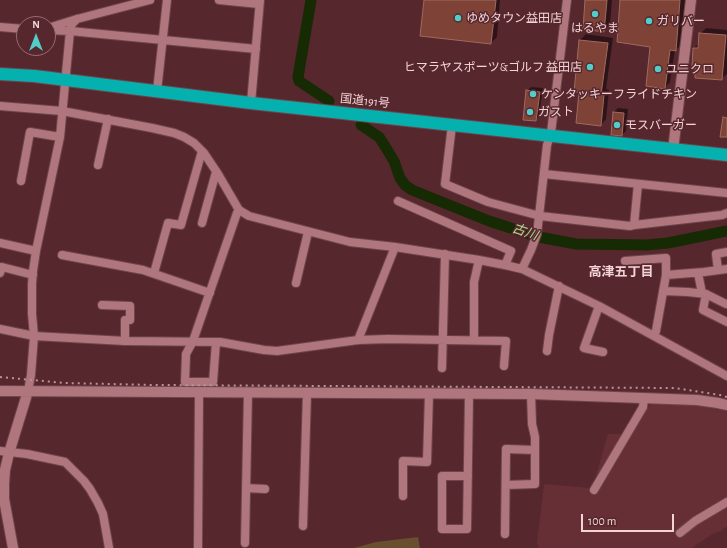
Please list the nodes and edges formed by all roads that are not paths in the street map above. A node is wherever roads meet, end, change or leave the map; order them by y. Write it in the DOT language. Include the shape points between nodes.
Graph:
graph roads {
  1 [pos="150,0"];
  2 [pos="167,0"];
  3 [pos="219,0"];
  4 [pos="567,0"];
  5 [pos="690,0"];
  6 [pos="260,2"];
  7 [pos="77,18"];
  8 [pos="56,26"];
  9 [pos="0,27"];
  10 [pos="16,28"];
  11 [pos="56,30"];
  12 [pos="70,31"];
  13 [pos="162,41"];
  14 [pos="256,49"];
  15 [pos="0,74"];
  16 [pos="66,79"];
  17 [pos="157,91"];
  18 [pos="251,103"];
  19 [pos="0,106"];
  20 [pos="62,111"];
  21 [pos="108,119"];
  22 [pos="452,125"];
  23 [pos="60,136"];
  24 [pos="550,136"];
  25 [pos="673,150"];
  26 [pos="202,151"];
  27 [pos="727,155"];
  28 [pos="98,165"];
  29 [pos="216,172"];
  30 [pos="544,174"];
  31 [pos="21,181"];
  32 [pos="638,184"];
  33 [pos="727,193"];
  34 [pos="398,200"];
  35 [pos="239,210"];
  36 [pos="727,213"];
  37 [pos="540,216"];
  38 [pos="202,223"];
  39 [pos="634,225"];
  40 [pos="308,232"];
  41 [pos="0,243"];
  42 [pos="395,247"];
  43 [pos="36,251"];
  44 [pos="727,252"];
  45 [pos="445,254"];
  46 [pos="62,255"];
  47 [pos="478,260"];
  48 [pos="625,260"];
  49 [pos="505,265"];
  50 [pos="522,269"];
  51 [pos="727,269"];
  52 [pos="718,270"];
  53 [pos="0,273"];
  54 [pos="154,273"];
  55 [pos="698,273"];
  56 [pos="33,275"];
  57 [pos="666,275"];
  58 [pos="296,283"];
  59 [pos="559,286"];
  60 [pos="663,291"];
  61 [pos="210,293"];
  62 [pos="704,294"];
  63 [pos="727,304"];
  64 [pos="102,305"];
  65 [pos="599,306"];
  66 [pos="727,322"];
  67 [pos="0,329"];
  68 [pos="34,336"];
  69 [pos="654,336"];
  70 [pos="358,340"];
  71 [pos="443,340"];
  72 [pos="474,340"];
  73 [pos="125,341"];
  74 [pos="193,341"];
  75 [pos="216,342"];
  76 [pos="547,351"];
  77 [pos="603,352"];
  78 [pos="504,366"];
  79 [pos="442,368"];
  80 [pos="727,376"];
  81 [pos="0,391"];
  82 [pos="28,391"];
  83 [pos="199,392"];
  84 [pos="248,392"];
  85 [pos="307,393"];
  86 [pos="429,394"];
  87 [pos="469,394"];
  88 [pos="531,394"];
  89 [pos="644,398"];
  90 [pos="727,405"];
  91 [pos="535,450"];
  92 [pos="4,452"];
  93 [pos="468,476"];
  94 [pos="506,485"];
  95 [pos="246,488"];
  96 [pos="266,489"];
  97 [pos="594,490"];
  98 [pos="403,496"];
  99 [pos="727,502"];
  100 [pos="303,526"];
  101 [pos="680,533"];
  102 [pos="505,534"];
  103 [pos="245,543"];
  104 [pos="13,548"];
  105 [pos="109,548"];
  106 [pos="198,548"];
  1 -- 7 [label="street"];
  2 -- 13 [label="street"];
  3 -- 6 [label="street"];
  4 -- 24 [label="street"];
  5 -- 25 [label="street"];
  6 -- 14 [label="street"];
  7 -- 8 [label="street"];
  7 -- 12 [label="street"];
  9 -- 10 [label="street"];
  11 -- 12 [label="street"];
  12 -- 13 [label="street"];
  12 -- 16 [label="street"];
  13 -- 14 [label="street"];
  13 -- 17 [label="street"];
  14 -- 18 [label="street"];
  15 -- 16 [label="highway, 国道191号"];
  16 -- 17 [label="highway, 国道191号"];
  16 -- 20 [label="street"];
  17 -- 18 [label="highway, 国道191号"];
  18 -- 22 [label="highway, 国道191号"];
  19 -- 20 [label="street"];
  20 -- 21 [label="street"];
  20 -- 23 [label="street"];
  21 -- 26 [label="street" via="184,136"];
  21 -- 28 [label="street"];
  22 -- 24 [label="highway, 国道191号"];
  22 -- 37 [label="street" via="445,184 488,202"];
  23 -- 31 [label="street" via="30,132"];
  23 -- 43 [label="street"];
  24 -- 25 [label="highway, 国道191号"];
  24 -- 30 [label="street"];
  25 -- 27 [label="highway, 国道191号"];
  26 -- 29 [label="street"];
  26 -- 54 [label="street" via="182,225 168,223"];
  29 -- 35 [label="street"];
  29 -- 38 [label="street"];
  30 -- 32 [label="street"];
  30 -- 37 [label="street"];
  32 -- 33 [label="street"];
  32 -- 39 [label="street"];
  34 -- 49 [label="street" via="511,251"];
  35 -- 40 [label="street" via="249,216"];
  35 -- 61 [label="street"];
  36 -- 39 [label="street"];
  37 -- 39 [label="street"];
  37 -- 50 [label="street" via="535,240"];
  40 -- 42 [label="street" via="350,242"];
  40 -- 58 [label="street"];
  41 -- 43 [label="street"];
  42 -- 45 [label="street"];
  42 -- 70 [label="street"];
  43 -- 56 [label="street"];
  44 -- 52 [label="street" via="716,254"];
  45 -- 47 [label="street"];
  45 -- 71 [label="street"];
  46 -- 54 [label="street"];
  47 -- 49 [label="street"];
  47 -- 72 [label="street" via="474,282"];
  48 -- 57 [label="street" via="666,258"];
  49 -- 50 [label="street"];
  50 -- 59 [label="street"];
  51 -- 52 [label="street"];
  52 -- 55 [label="street"];
  53 -- 56 [label="street" via="2,267"];
  54 -- 61 [label="street"];
  55 -- 57 [label="street"];
  55 -- 62 [label="street"];
  56 -- 68 [label="street"];
  57 -- 60 [label="street"];
  59 -- 65 [label="street"];
  59 -- 76 [label="street"];
  60 -- 62 [label="street"];
  60 -- 69 [label="street"];
  61 -- 74 [label="street"];
  62 -- 63 [label="street"];
  62 -- 66 [label="street" via="703,310"];
  64 -- 73 [label="street" via="130,306 130,320 125,320"];
  65 -- 69 [label="street"];
  65 -- 77 [label="street" via="584,348"];
  67 -- 68 [label="street"];
  68 -- 73 [label="street"];
  68 -- 82 [label="street"];
  69 -- 80 [label="street"];
  70 -- 71 [label="street"];
  70 -- 75 [label="street" via="277,351"];
  71 -- 72 [label="street"];
  71 -- 79 [label="street"];
  72 -- 78 [label="street" via="506,341"];
  73 -- 74 [label="street"];
  74 -- 75 [label="street"];
  74 -- 75 [label="street" via="186,354 185,382 214,382"];
  81 -- 82 [label="street"];
  82 -- 83 [label="street"];
  82 -- 92 [label="street"];
  83 -- 84 [label="street"];
  83 -- 106 [label="street"];
  84 -- 85 [label="street"];
  84 -- 95 [label="street"];
  85 -- 86 [label="street"];
  85 -- 100 [label="street"];
  86 -- 87 [label="street"];
  86 -- 98 [label="street" via="426,462 403,461"];
  87 -- 88 [label="street"];
  87 -- 93 [label="street"];
  88 -- 89 [label="street"];
  88 -- 91 [label="street"];
  89 -- 90 [label="street" via="697,400"];
  89 -- 97 [label="street" via="643,406"];
  91 -- 94 [label="street" via="535,484"];
  91 -- 94 [label="street" via="506,449"];
  92 -- 104 [label="street" via="4,500"];
  92 -- 105 [label="street" via="65,462 84,481 98,503 103,514"];
  93 -- 93 [label="street" via="467,529 442,529 442,476"];
  94 -- 102 [label="street"];
  95 -- 96 [label="street"];
  95 -- 103 [label="street"];
  99 -- 101 [label="street"];
}
